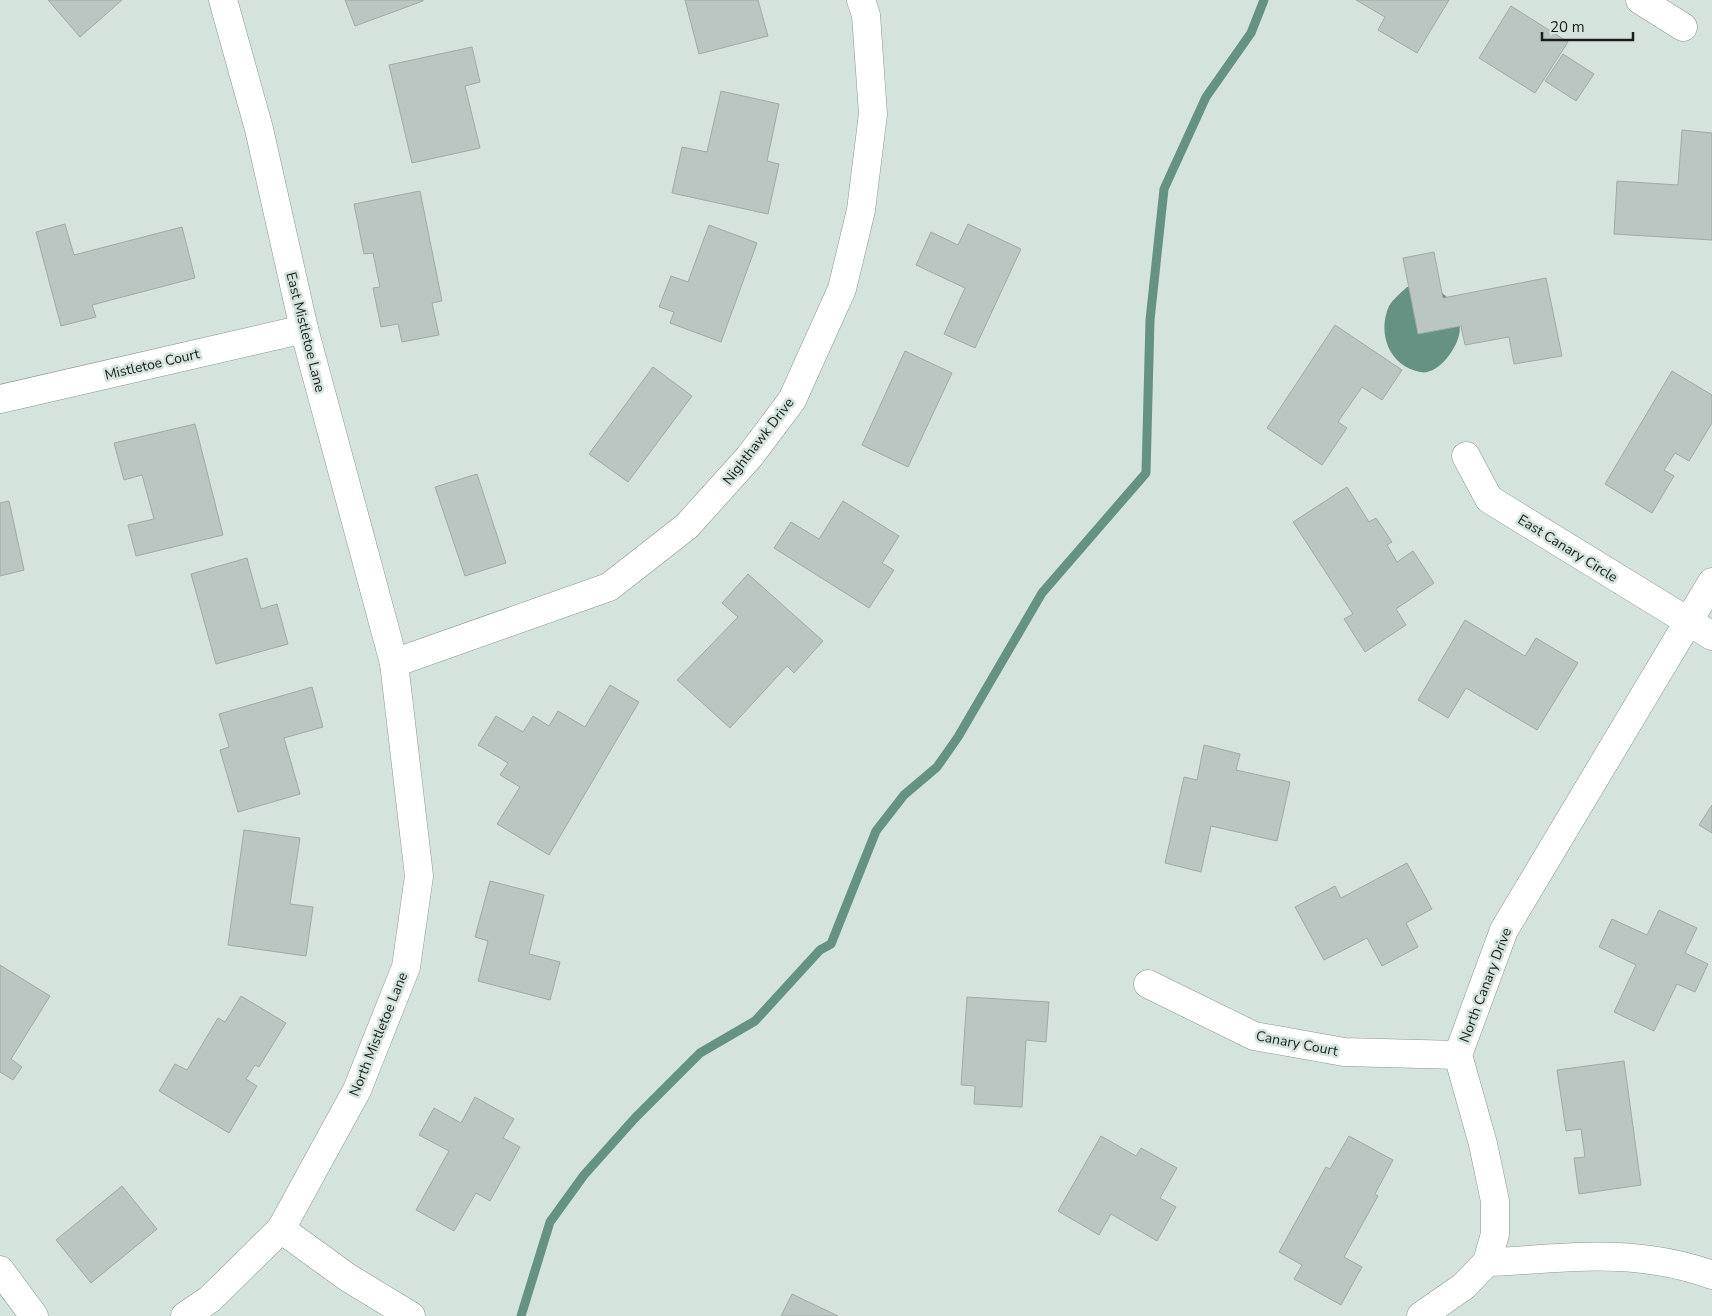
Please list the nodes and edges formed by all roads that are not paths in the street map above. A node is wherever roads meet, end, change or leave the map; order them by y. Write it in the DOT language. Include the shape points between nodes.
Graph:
graph roads {
  1 [pos="223,0"];
  2 [pos="861,0"];
  3 [pos="1640,0"];
  4 [pos="1683,26"];
  5 [pos="304,329"];
  6 [pos="0,399"];
  7 [pos="1466,456"];
  8 [pos="1712,582"];
  9 [pos="1689,621"];
  10 [pos="1712,636"];
  11 [pos="394,663"];
  12 [pos="1148,984"];
  13 [pos="1458,1055"];
  14 [pos="281,1230"];
  15 [pos="1487,1262"];
  16 [pos="0,1270"];
  17 [pos="1712,1275"];
  18 [pos="34,1316"];
  19 [pos="186,1316"];
  20 [pos="411,1316"];
  21 [pos="1420,1316"];
  1 -- 5 [label="street, East Mistletoe Lane" via="259,129"];
  2 -- 11 [label="street, Nighthawk Drive" via="866,16 873,114 860,210 842,289 792,400 750,456 687,526 610,586"];
  3 -- 4 [label="street"];
  5 -- 6 [label="street, Mistletoe Court"];
  5 -- 11 [label="street, East Mistletoe Lane"];
  7 -- 9 [label="street, East Canary Circle" via="1489,499"];
  8 -- 9 [label="street, North Canary Drive"];
  9 -- 10 [label="street, East Canary Circle"];
  9 -- 13 [label="street, North Canary Drive" via="1504,930"];
  11 -- 14 [label="street, North Mistletoe Lane" via="419,876 406,967 357,1090"];
  12 -- 13 [label="street, Canary Court" via="1254,1036 1344,1052"];
  13 -- 15 [label="street, North Canary Drive" via="1495,1201 1495,1234"];
  14 -- 19 [label="street, North Mistletoe Lane" via="210,1299"];
  14 -- 20 [label="street" via="347,1278"];
  15 -- 17 [label="street" via="1627,1256 1698,1269"];
  15 -- 21 [label="street, North Canary Drive" via="1464,1286"];
  16 -- 18 [label="street"];
}
